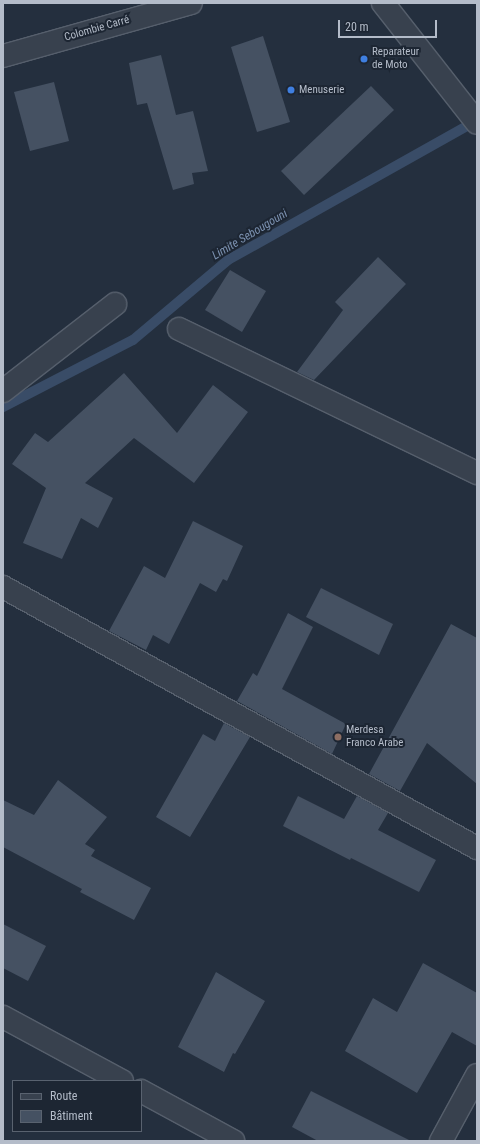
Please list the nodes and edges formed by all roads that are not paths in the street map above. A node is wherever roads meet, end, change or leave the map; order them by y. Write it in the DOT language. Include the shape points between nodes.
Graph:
graph roads {
  1 [pos="191,3"];
  2 [pos="383,3"];
  3 [pos="3,56"];
  4 [pos="477,123"];
  5 [pos="115,304"];
  6 [pos="179,329"];
  7 [pos="3,391"];
  8 [pos="477,473"];
  9 [pos="3,587"];
  10 [pos="477,848"];
  11 [pos="3,1017"];
  12 [pos="477,1075"];
  13 [pos="120,1080"];
  14 [pos="142,1092"];
  15 [pos="233,1141"];
  16 [pos="441,1141"];
  1 -- 3 [label="street, Colombie Carré"];
  2 -- 4 [label="street"];
  5 -- 7 [label="street"];
  6 -- 8 [label="street"];
  9 -- 10 [label="street"];
  11 -- 13 [label="street"];
  12 -- 16 [label="street"];
  14 -- 15 [label="street"];
}
